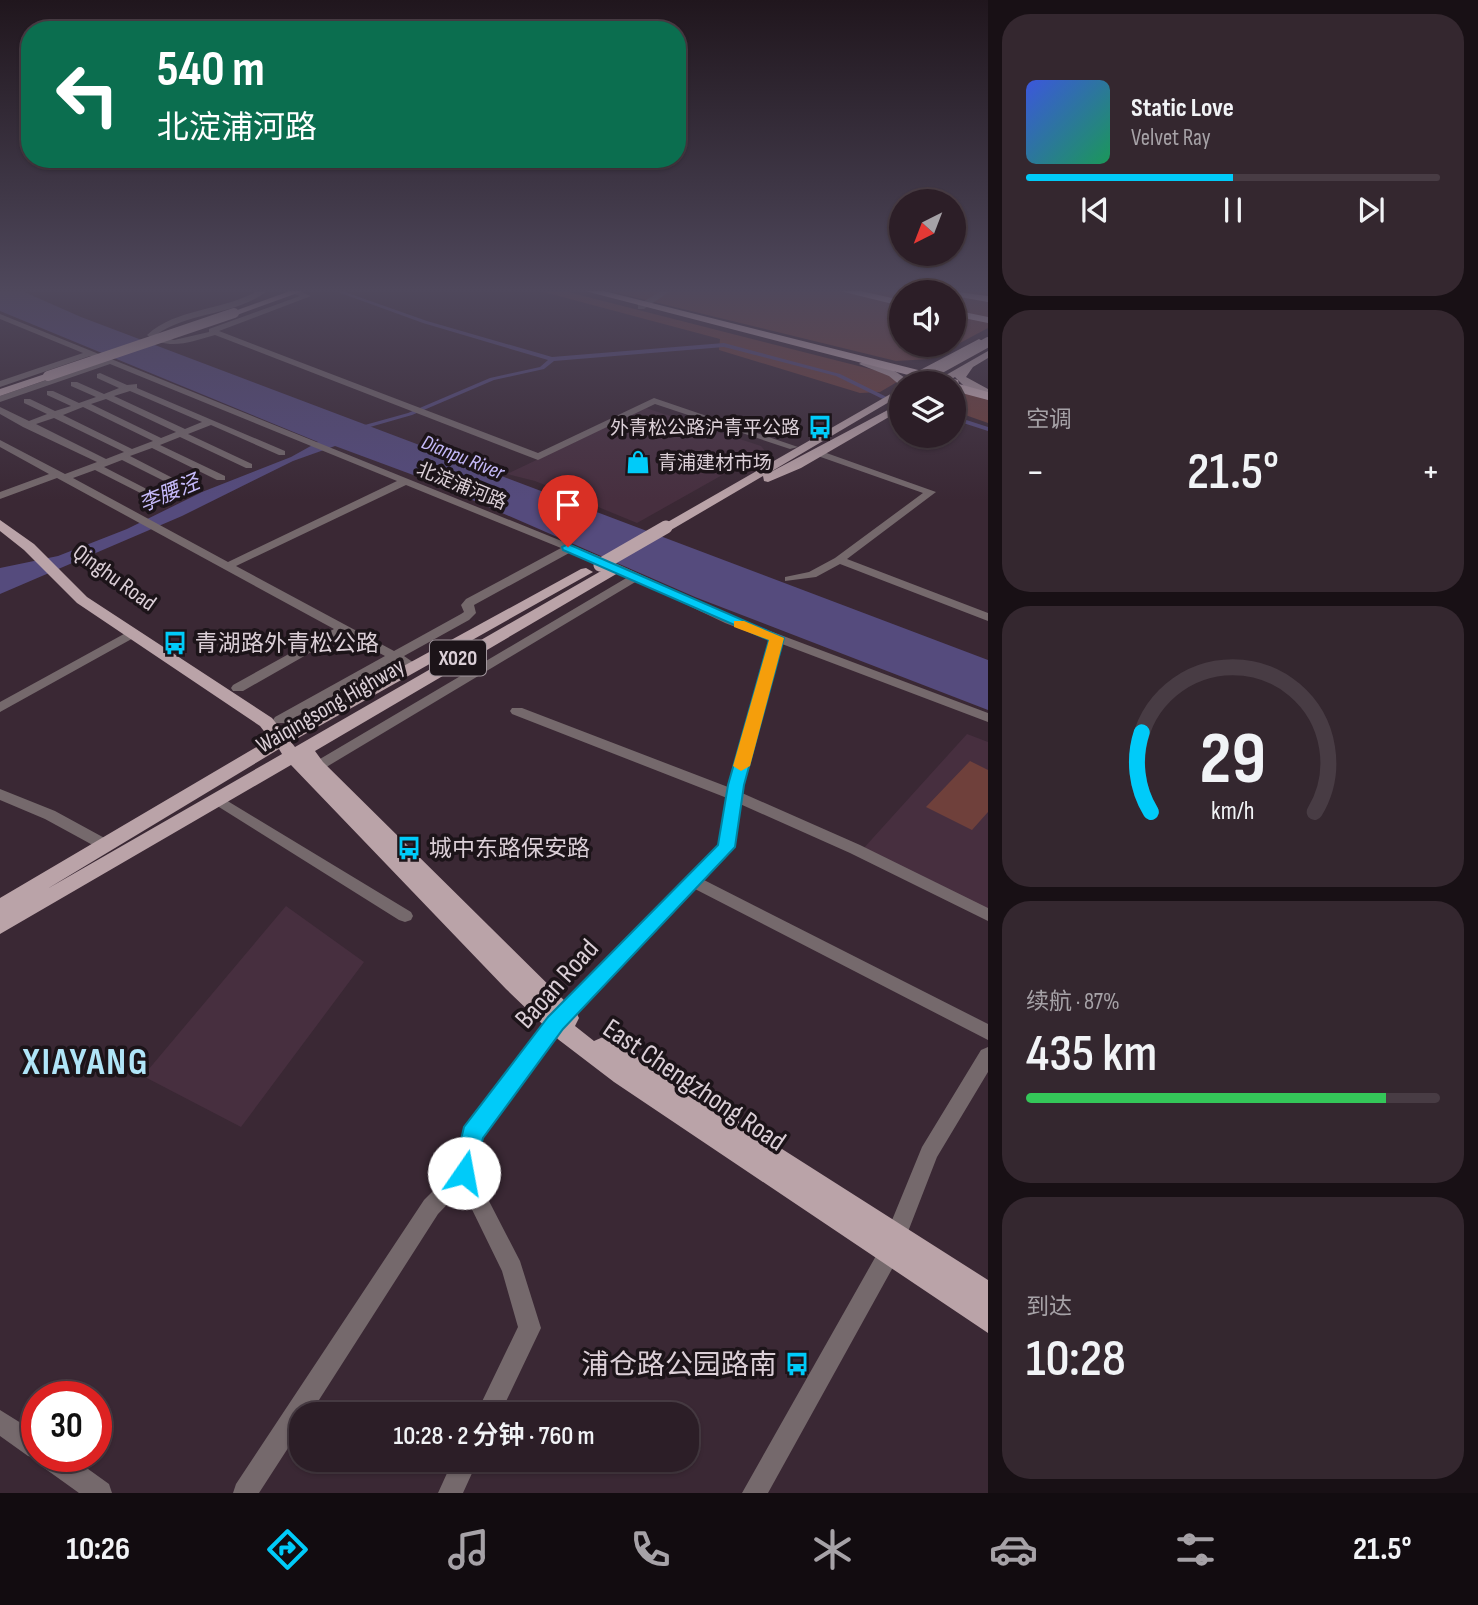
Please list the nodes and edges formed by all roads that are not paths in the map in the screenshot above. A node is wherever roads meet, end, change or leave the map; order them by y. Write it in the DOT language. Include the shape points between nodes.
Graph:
graph roads {
  1 [pos="68,361"];
  2 [pos="91,361"];
  3 [pos="109,361"];
  4 [pos="286,361"];
  5 [pos="857,361"];
  6 [pos="941,361"];
  7 [pos="960,361"];
  8 [pos="977,361"];
  9 [pos="870,364"];
  10 [pos="966,367"];
  11 [pos="934,371"];
  12 [pos="945,371"];
  13 [pos="957,371"];
  14 [pos="889,372"];
  15 [pos="100,376"];
  16 [pos="0,384"];
  17 [pos="74,384"];
  18 [pos="131,387"];
  19 [pos="0,391"];
  20 [pos="966,391"];
  21 [pos="50,393"];
  22 [pos="988,393"];
  23 [pos="105,397"];
  24 [pos="889,397"];
  25 [pos="0,398"];
  26 [pos="27,401"];
  27 [pos="889,404"];
  28 [pos="81,405"];
  29 [pos="889,408"];
  30 [pos="0,410"];
  31 [pos="55,415"];
  32 [pos="209,422"];
  33 [pos="27,425"];
  34 [pos="182,433"];
  35 [pos="0,443"];
  36 [pos="156,443"];
  37 [pos="790,449"];
  38 [pos="282,453"];
  39 [pos="818,453"];
  40 [pos="127,454"];
  41 [pos="100,464"];
  42 [pos="249,466"];
  43 [pos="61,476"];
  44 [pos="221,478"];
  45 [pos="758,478"];
  46 [pos="406,481"];
  47 [pos="190,491"];
  48 [pos="0,496"];
  49 [pos="164,502"];
  50 [pos="0,516"];
  51 [pos="0,524"];
  52 [pos="570,548"];
  53 [pos="43,557"];
  54 [pos="839,560"];
  55 [pos="228,566"];
  56 [pos="607,567"];
  57 [pos="57,572"];
  58 [pos="634,578"];
  59 [pos="789,579"];
  60 [pos="988,617"];
  61 [pos="343,629"];
  62 [pos="133,633"];
  63 [pos="777,638"];
  64 [pos="394,656"];
  65 [pos="414,667"];
  66 [pos="238,688"];
  67 [pos="0,708"];
  68 [pos="517,711"];
  69 [pos="988,718"];
  70 [pos="280,720"];
  71 [pos="300,752"];
  72 [pos="0,794"];
  73 [pos="734,795"];
  74 [pos="216,799"];
  75 [pos="105,845"];
  76 [pos="693,881"];
  77 [pos="0,908"];
  78 [pos="988,915"];
  79 [pos="405,916"];
  80 [pos="0,926"];
  81 [pos="560,1018"];
  82 [pos="988,1033"];
  83 [pos="988,1055"];
  84 [pos="464,1173"];
  85 [pos="892,1244"];
  86 [pos="988,1296"];
  87 [pos="988,1319"];
  88 [pos="494,1402"];
  89 [pos="0,1422"];
  90 [pos="21,1436"];
  91 [pos="71,1472"];
  92 [pos="461,1472"];
  93 [pos="100,1493"];
  94 [pos="245,1493"];
  95 [pos="450,1493"];
  96 [pos="754,1493"];
  1 -- 16 [label="street"];
  2 -- 19 [label="main road, bridge"];
  3 -- 25 [label="street"];
  3 -- 46 [label="street, 北淀浦河路"];
  4 -- 37 [label="street" via="538,457 651,403"];
  5 -- 9 [label="highway"];
  6 -- 9 [label="main road" via="911,367"];
  6 -- 11 [label="main road"];
  7 -- 12 [label="main road, Waiqingsong Highway / X020"];
  8 -- 10 [label="main road"];
  9 -- 14 [label="highway"];
  10 -- 13 [label="main road"];
  10 -- 22 [label="main road" via="960,378"];
  15 -- 18 [label="street"];
  17 -- 23 [label="street"];
  18 -- 23 [label="street"];
  18 -- 32 [label="street"];
  20 -- 22 [label="highway"];
  21 -- 28 [label="street"];
  23 -- 28 [label="street"];
  23 -- 34 [label="street"];
  24 -- 37 [label="main road"];
  26 -- 31 [label="street"];
  27 -- 45 [label="main road, Waiqingsong Highway / X020"];
  28 -- 31 [label="street"];
  28 -- 36 [label="street"];
  29 -- 39 [label="main road"];
  30 -- 33 [label="street"];
  31 -- 33 [label="street"];
  31 -- 40 [label="street"];
  32 -- 34 [label="street"];
  32 -- 38 [label="street"];
  33 -- 41 [label="street"];
  34 -- 36 [label="street"];
  34 -- 42 [label="street"];
  35 -- 43 [label="street"];
  36 -- 40 [label="street"];
  36 -- 44 [label="street"];
  37 -- 45 [label="main road"];
  39 -- 45 [label="main road"];
  39 -- 54 [label="street" via="931,492"];
  40 -- 41 [label="street"];
  40 -- 47 [label="street"];
  41 -- 43 [label="street"];
  41 -- 49 [label="street"];
  43 -- 48 [label="street"];
  43 -- 55 [label="street"];
  45 -- 56 [label="main road, Waiqingsong Highway / X020"];
  46 -- 52 [label="street, 北淀浦河路"];
  46 -- 55 [label="street"];
  50 -- 53 [label="main road, Qinghu Road"];
  51 -- 53 [label="main road, Qinghu Road"];
  52 -- 58 [label="street, 北淀浦河路"];
  52 -- 64 [label="street" via="470,603 465,617"];
  53 -- 57 [label="main road, Qinghu Road"];
  54 -- 59 [label="street" via="813,576"];
  54 -- 60 [label="street"];
  55 -- 61 [label="street"];
  56 -- 65 [label="main road, Waiqingsong Highway / X020"];
  56 -- 71 [label="main road, Waiqingsong Highway / X020"];
  57 -- 62 [label="main road, Qinghu Road" via="82,600"];
  57 -- 66 [label="main road, Qinghu Road"];
  58 -- 63 [label="street, 北淀浦河路"];
  58 -- 71 [label="street"];
  61 -- 64 [label="street"];
  61 -- 66 [label="street"];
  62 -- 67 [label="street"];
  62 -- 71 [label="main road, Qinghu Road" via="267,722"];
  63 -- 69 [label="street, 北淀浦河路"];
  63 -- 73 [label="street, Baoan Road"];
  64 -- 65 [label="street"];
  64 -- 70 [label="street"];
  65 -- 71 [label="main road, Waiqingsong Highway / X020"];
  66 -- 70 [label="main road, Qinghu Road"];
  68 -- 73 [label="street"];
  70 -- 71 [label="main road, Qinghu Road"];
  71 -- 74 [label="main road, Waiqingsong Highway / X020"];
  71 -- 75 [label="main road, Waiqingsong Highway / X020"];
  71 -- 81 [label="main road, East Chengzhong Road"];
  72 -- 75 [label="street" via="50,814"];
  73 -- 76 [label="street, Baoan Road" via="726,847"];
  73 -- 78 [label="street"];
  74 -- 79 [label="street"];
  74 -- 80 [label="main road, Waiqingsong Highway / X020"];
  75 -- 77 [label="main road, Waiqingsong Highway / X020"];
  76 -- 81 [label="street, Baoan Road"];
  76 -- 82 [label="street"];
  81 -- 84 [label="street, Baoan Road" via="472,1134"];
  81 -- 85 [label="main road, East Chengzhong Road" via="622,1075"];
  83 -- 85 [label="street" via="929,1153"];
  84 -- 88 [label="street" via="512,1268 530,1328"];
  84 -- 94 [label="street" via="432,1207"];
  85 -- 86 [label="main road, East Chengzhong Road"];
  85 -- 87 [label="main road, East Chengzhong Road"];
  85 -- 96 [label="street"];
  89 -- 90 [label="street"];
  91 -- 93 [label="street"];
  92 -- 95 [label="street"];
}
